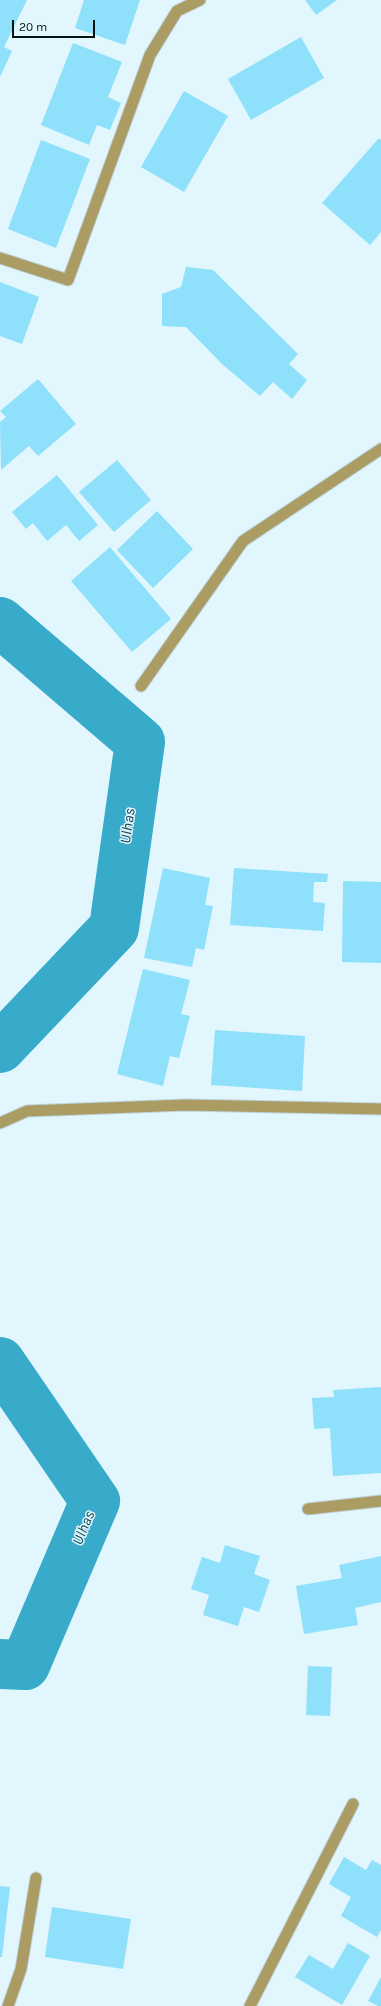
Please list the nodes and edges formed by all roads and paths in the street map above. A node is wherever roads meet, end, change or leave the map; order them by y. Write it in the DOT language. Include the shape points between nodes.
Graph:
graph roads {
  1 [pos="200,0"];
  2 [pos="0,258"];
  3 [pos="381,449"];
  4 [pos="141,686"];
  5 [pos="381,1109"];
  6 [pos="0,1123"];
  7 [pos="381,1501"];
  8 [pos="308,1509"];
  9 [pos="353,1804"];
  10 [pos="36,1878"];
  11 [pos="8,2006"];
  12 [pos="250,2006"];
  1 -- 2 [label="street" via="177,11 150,55 68,280"];
  3 -- 4 [label="street" via="243,540"];
  5 -- 6 [label="street" via="186,1105 27,1111"];
  7 -- 8 [label="street"];
  9 -- 12 [label="street"];
  10 -- 11 [label="street" via="21,1969"];
}
